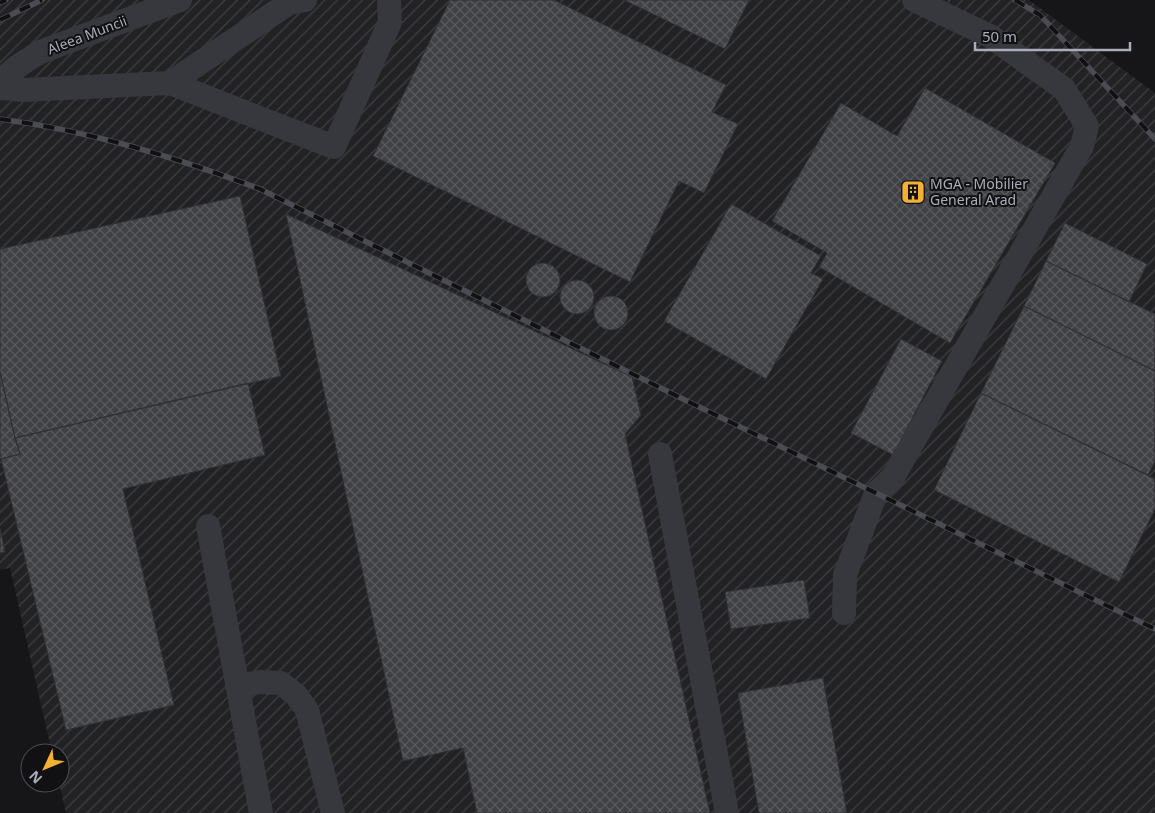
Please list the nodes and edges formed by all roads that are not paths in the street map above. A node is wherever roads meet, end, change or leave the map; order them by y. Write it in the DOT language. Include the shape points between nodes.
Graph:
graph roads {
  1 [pos="180,0"];
  2 [pos="305,0"];
  3 [pos="390,0"];
  4 [pos="914,0"];
  5 [pos="0,81"];
  6 [pos="170,83"];
  7 [pos="0,88"];
  8 [pos="660,454"];
  9 [pos="208,526"];
  10 [pos="844,613"];
  11 [pos="238,686"];
  12 [pos="261,813"];
  13 [pos="333,813"];
  14 [pos="727,813"];
  1 -- 5 [label="lane, Aleea Muncii" via="40,52"];
  2 -- 6 [label="lane" via="289,3"];
  3 -- 6 [label="lane" via="390,22 334,147"];
  4 -- 10 [label="lane" via="990,36 1064,89 1087,126 1082,146 908,452 893,477 876,493 845,576"];
  6 -- 7 [label="lane" via="24,90"];
  8 -- 14 [label="lane"];
  9 -- 11 [label="lane"];
  11 -- 12 [label="lane"];
  11 -- 13 [label="lane" via="281,683 296,695 307,710"];
}
